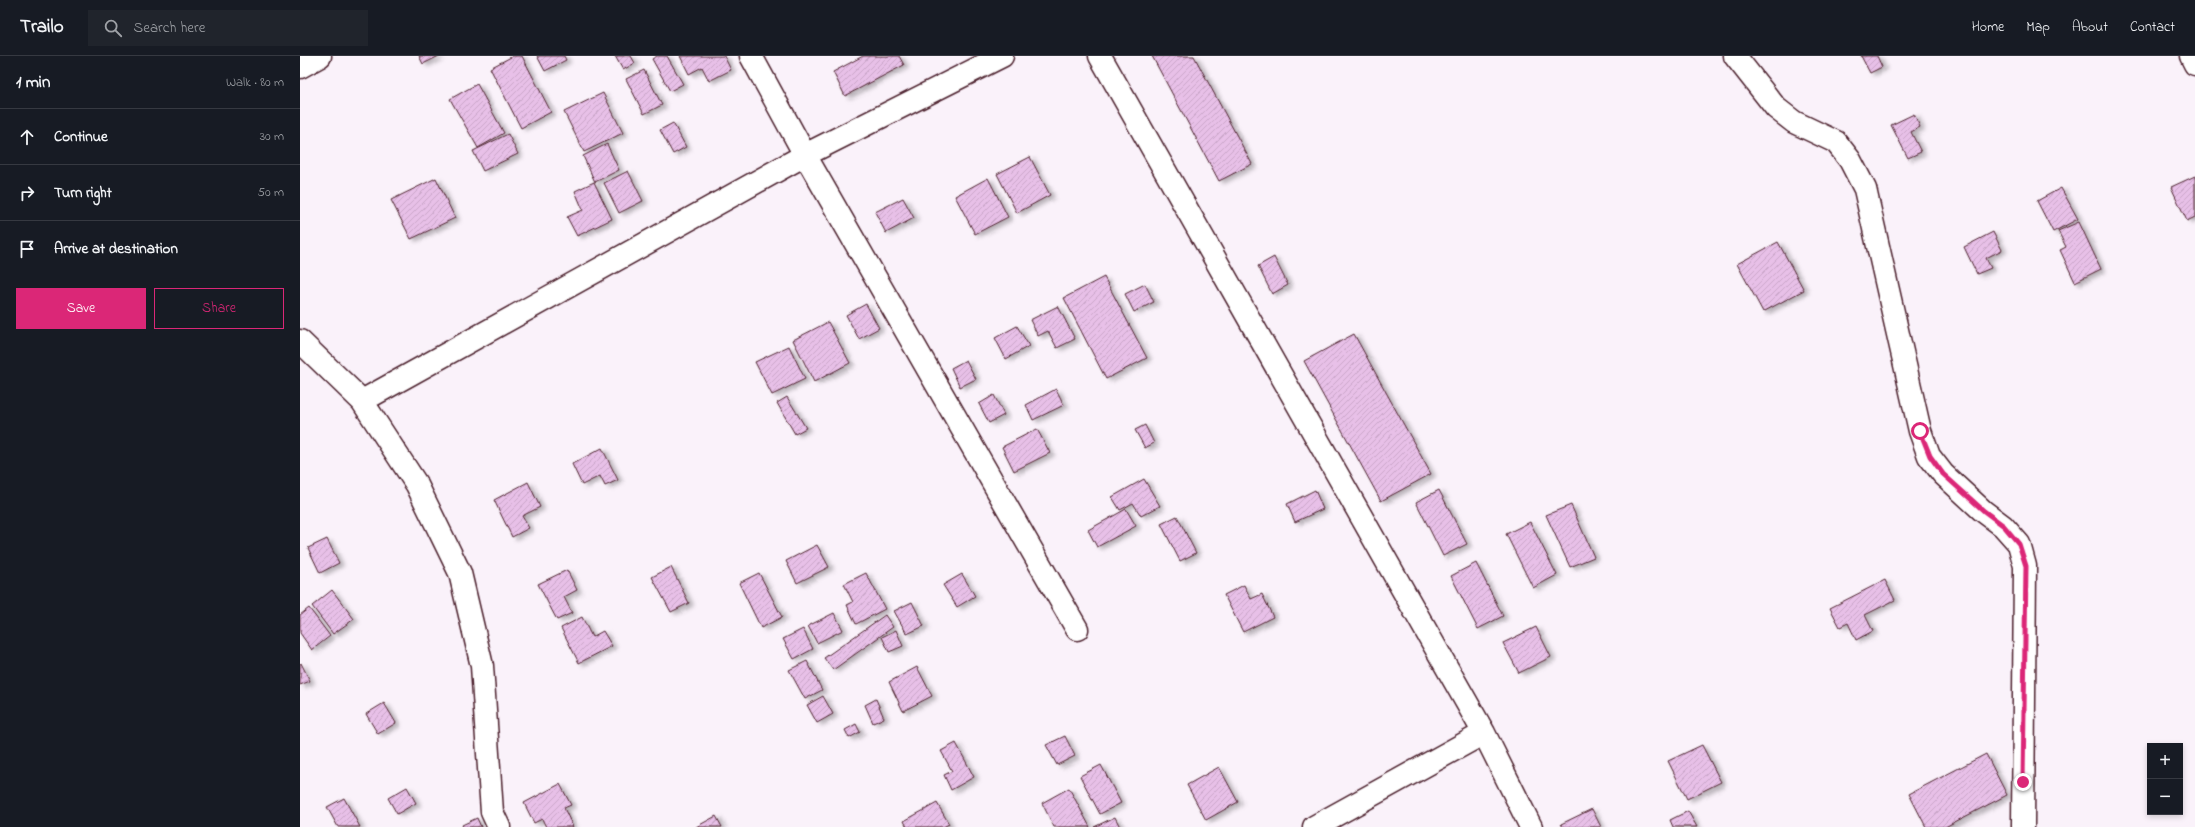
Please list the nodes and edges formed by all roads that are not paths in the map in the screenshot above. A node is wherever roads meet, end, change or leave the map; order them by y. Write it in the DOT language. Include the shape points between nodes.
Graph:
graph roads {
  1 [pos="320,56"];
  2 [pos="751,56"];
  3 [pos="1002,56"];
  4 [pos="1100,56"];
  5 [pos="1735,56"];
  6 [pos="2191,56"];
  7 [pos="2195,64"];
  8 [pos="300,67"];
  9 [pos="805,155"];
  10 [pos="300,341"];
  11 [pos="362,401"];
  12 [pos="1077,629"];
  13 [pos="1484,733"];
  14 [pos="499,827"];
  15 [pos="1314,827"];
  16 [pos="1531,827"];
  17 [pos="2023,827"];
  1 -- 8 [label="street"];
  2 -- 9 [label="street"];
  3 -- 9 [label="street"];
  4 -- 13 [label="street"];
  5 -- 17 [label="street" via="1776,108 1794,122 1836,142 1850,160 1865,189 1920,431 1930,456 1943,474 2004,526 2019,544 2026,566"];
  6 -- 7 [label="street"];
  9 -- 11 [label="street"];
  9 -- 12 [label="street"];
  10 -- 11 [label="street"];
  11 -- 14 [label="street" via="417,486 460,573 482,666 492,812"];
  13 -- 15 [label="street"];
  13 -- 16 [label="street"];
}
